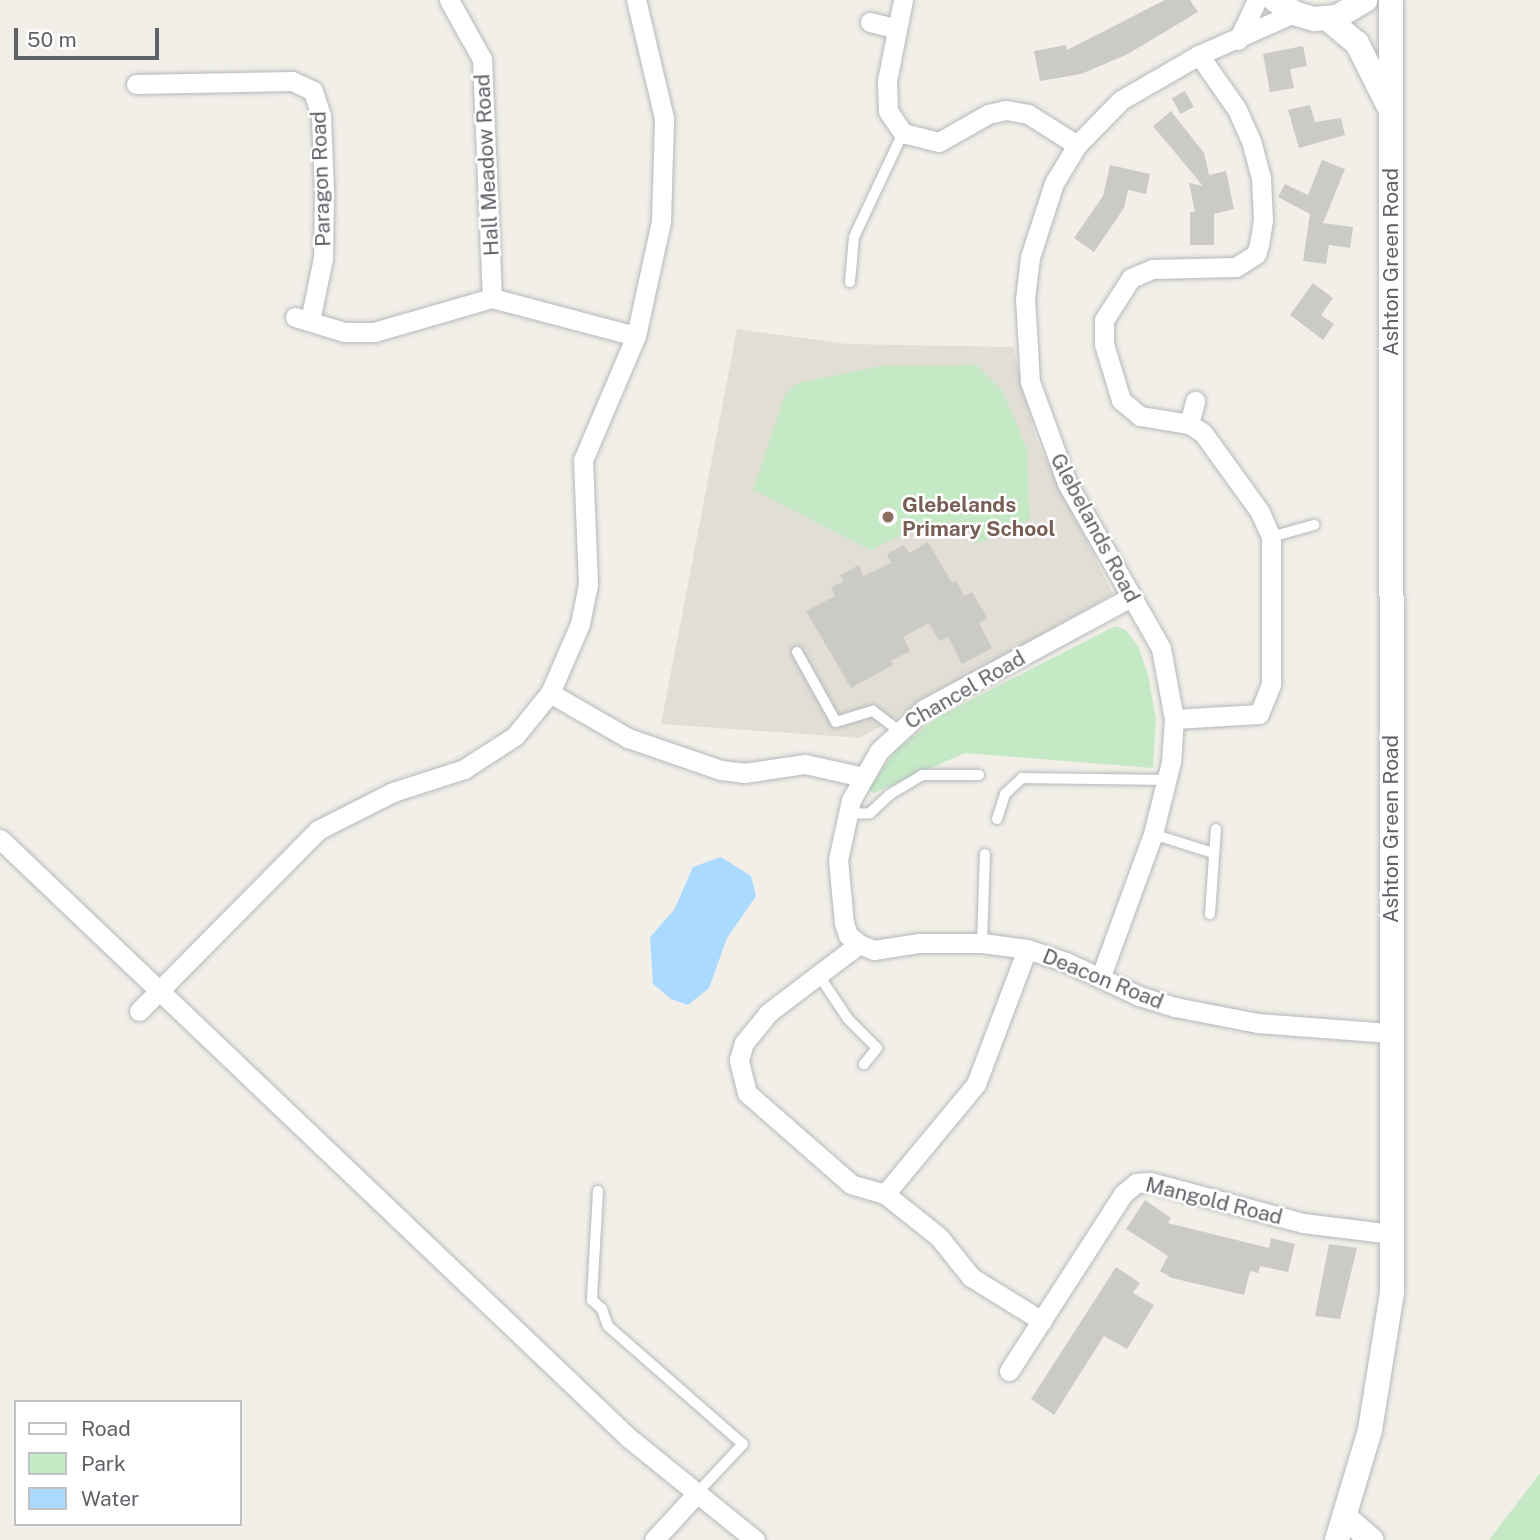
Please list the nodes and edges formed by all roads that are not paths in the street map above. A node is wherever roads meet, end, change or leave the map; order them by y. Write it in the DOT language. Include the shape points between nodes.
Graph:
graph roads {
  1 [pos="449,0"];
  2 [pos="636,0"];
  3 [pos="903,0"];
  4 [pos="1257,0"];
  5 [pos="1365,0"];
  6 [pos="1391,0"];
  7 [pos="1285,7"];
  8 [pos="1328,19"];
  9 [pos="870,22"];
  10 [pos="894,28"];
  11 [pos="1238,40"];
  12 [pos="1199,55"];
  13 [pos="136,84"];
  14 [pos="1391,112"];
  15 [pos="903,133"];
  16 [pos="1077,145"];
  17 [pos="850,282"];
  18 [pos="492,298"];
  19 [pos="636,336"];
  20 [pos="1195,401"];
  21 [pos="1189,424"];
  22 [pos="1314,525"];
  23 [pos="1271,537"];
  24 [pos="1131,597"];
  25 [pos="797,652"];
  26 [pos="551,693"];
  27 [pos="1174,719"];
  28 [pos="898,730"];
  29 [pos="979,775"];
  30 [pos="863,777"];
  31 [pos="1167,780"];
  32 [pos="846,814"];
  33 [pos="997,818"];
  34 [pos="1216,829"];
  35 [pos="1153,834"];
  36 [pos="0,839"];
  37 [pos="1213,853"];
  38 [pos="985,854"];
  39 [pos="1210,914"];
  40 [pos="982,943"];
  41 [pos="859,944"];
  42 [pos="1027,949"];
  43 [pos="1101,976"];
  44 [pos="820,977"];
  45 [pos="161,988"];
  46 [pos="139,1011"];
  47 [pos="1390,1032"];
  48 [pos="864,1064"];
  49 [pos="598,1191"];
  50 [pos="885,1194"];
  51 [pos="1392,1234"];
  52 [pos="1042,1321"];
  53 [pos="1009,1371"];
  54 [pos="697,1493"];
  55 [pos="1341,1529"];
  56 [pos="654,1540"];
  57 [pos="755,1540"];
  58 [pos="1371,1540"];
  1 -- 18 [label="street, Hall Meadow Road" via="481,59"];
  2 -- 19 [label="street" via="658,82 666,164 654,261"];
  3 -- 10 [label="street"];
  4 -- 11 [label="street"];
  5 -- 8 [label="street"];
  6 -- 14 [label="street, Ashton Green Road"];
  7 -- 8 [label="street, Ashton Green Road"];
  7 -- 11 [label="street, Glebelands Road"];
  8 -- 14 [label="street, Ashton Green Road" via="1357,43"];
  9 -- 10 [label="street"];
  10 -- 15 [label="street" via="888,111"];
  11 -- 12 [label="street, Glebelands Road"];
  12 -- 16 [label="street, Glebelands Road" via="1121,100"];
  12 -- 21 [label="street" via="1236,108 1251,141 1261,178 1263,261 1236,267 1152,269 1131,278 1104,320 1109,373 1121,401 1140,416"];
  13 -- 18 [label="street, Paragon Road" via="292,81 313,91 321,116 323,258 302,319 344,331 374,332"];
  14 -- 47 [label="street, Ashton Green Road"];
  15 -- 16 [label="street" via="939,142 988,114 1006,110 1028,114"];
  15 -- 17 [label="lane" via="854,237"];
  16 -- 24 [label="street, Glebelands Road" via="1038,221 1025,299 1025,348 1030,382 1058,463"];
  18 -- 19 [label="street"];
  19 -- 26 [label="street" via="583,460 588,584 580,624"];
  20 -- 21 [label="street"];
  21 -- 23 [label="street" via="1203,432 1260,512"];
  22 -- 23 [label="lane"];
  23 -- 27 [label="street" via="1271,684 1267,702 1259,714"];
  24 -- 27 [label="street, Glebelands Road" via="1161,648"];
  24 -- 28 [label="street, Chancel Road" via="925,709"];
  25 -- 28 [label="lane" via="836,722 873,711"];
  26 -- 30 [label="street" via="628,738 721,770 744,773 805,764"];
  26 -- 45 [label="street" via="515,736 464,769 393,792 318,830"];
  27 -- 31 [label="street, Glebelands Road"];
  28 -- 30 [label="street, Chancel Road"];
  29 -- 32 [label="lane" via="922,775 870,813"];
  30 -- 32 [label="street, Chancel Road"];
  31 -- 33 [label="lane" via="1022,778 1005,794"];
  31 -- 35 [label="street, Glebelands Road"];
  32 -- 41 [label="street, Chancel Road" via="837,879 848,935"];
  34 -- 37 [label="lane"];
  35 -- 37 [label="lane"];
  35 -- 43 [label="street, Glebelands Road"];
  36 -- 45 [label="street"];
  37 -- 39 [label="lane"];
  38 -- 40 [label="lane"];
  40 -- 41 [label="street, Deacon Road" via="919,943 874,950"];
  40 -- 42 [label="street, Deacon Road"];
  41 -- 44 [label="street"];
  42 -- 43 [label="street, Deacon Road"];
  42 -- 50 [label="street" via="976,1084"];
  43 -- 47 [label="street, Deacon Road" via="1139,996 1257,1024"];
  44 -- 48 [label="lane" via="848,1019 877,1048"];
  44 -- 50 [label="street" via="782,1001 755,1027 739,1060 740,1078 761,1108 850,1184"];
  45 -- 46 [label="street"];
  45 -- 54 [label="street" via="629,1438"];
  47 -- 51 [label="street, Ashton Green Road"];
  49 -- 54 [label="lane" via="592,1300 602,1309 608,1326 743,1444"];
  50 -- 52 [label="street" via="939,1237 971,1277"];
  51 -- 52 [label="street, Mangold Road" via="1299,1222 1139,1182 1125,1191"];
  51 -- 55 [label="street, Ashton Green Road" via="1383,1366"];
  52 -- 53 [label="street, Mangold Road"];
  54 -- 56 [label="street"];
  54 -- 57 [label="street"];
  55 -- 58 [label="street"];
}
